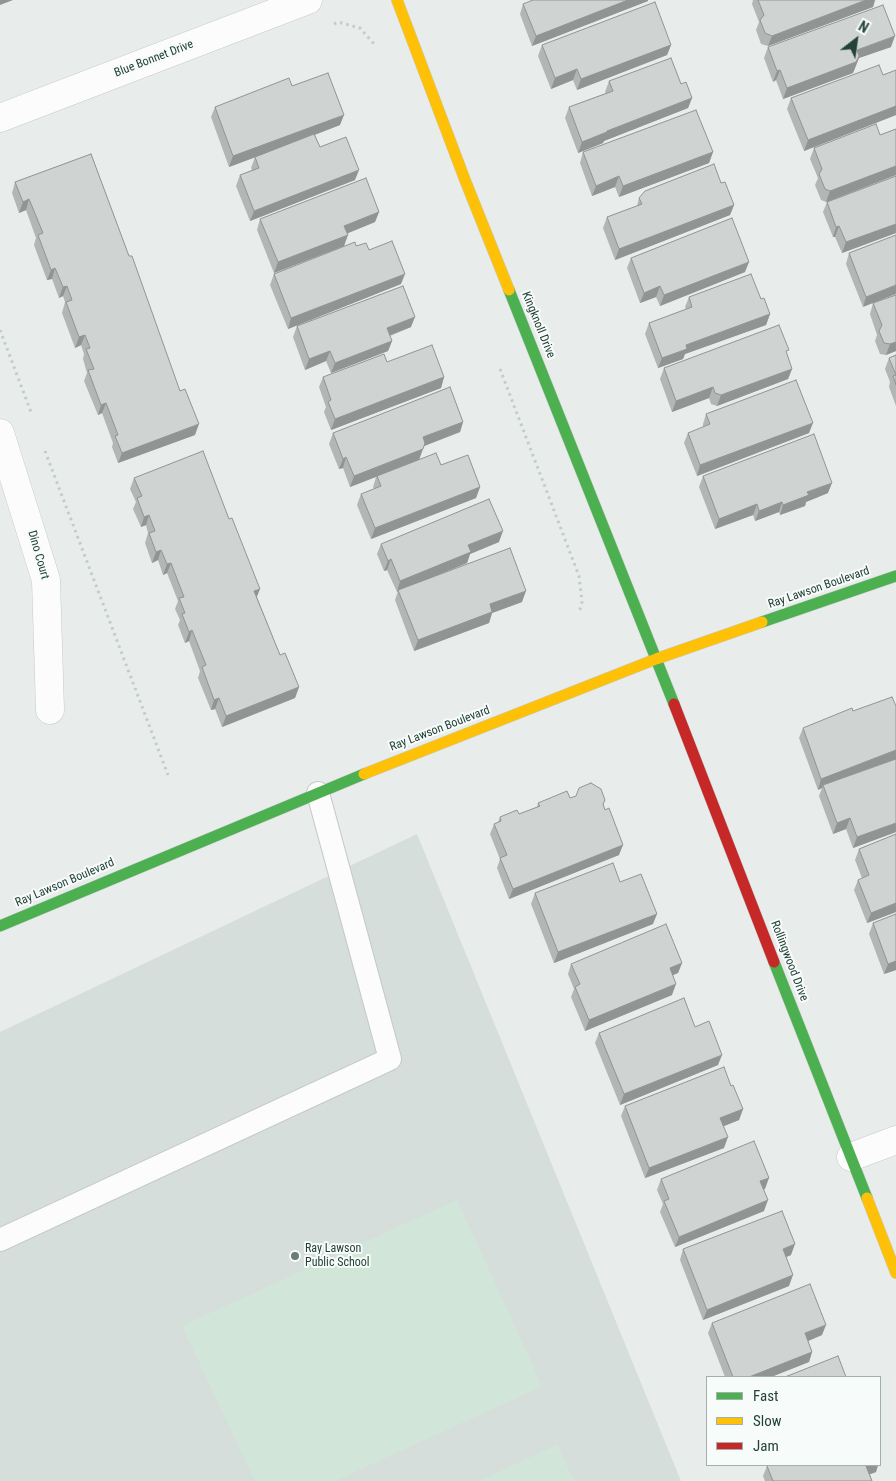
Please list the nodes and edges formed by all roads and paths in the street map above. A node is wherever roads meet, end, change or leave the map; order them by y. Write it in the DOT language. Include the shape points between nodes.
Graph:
graph roads {
  1 [pos="308,0"];
  2 [pos="397,0"];
  3 [pos="328,26"];
  4 [pos="377,46"];
  5 [pos="0,118"];
  6 [pos="0,330"];
  7 [pos="497,362"];
  8 [pos="31,414"];
  9 [pos="0,433"];
  10 [pos="45,451"];
  11 [pos="896,576"];
  12 [pos="579,613"];
  13 [pos="656,660"];
  14 [pos="50,710"];
  15 [pos="168,775"];
  16 [pos="318,793"];
  17 [pos="0,926"];
  18 [pos="896,1140"];
  19 [pos="851,1156"];
  20 [pos="0,1240"];
  21 [pos="896,1273"];
  1 -- 5 [label="street, Blue Bonnet Drive"];
  2 -- 13 [label="street, Kingknoll Drive"];
  3 -- 4 [label="path" via="338,22 360,28"];
  6 -- 8 [label="path"];
  7 -- 12 [label="path" via="579,576 582,602"];
  9 -- 14 [label="street, Dino Court" via="46,580"];
  10 -- 15 [label="path"];
  11 -- 13 [label="street, Ray Lawson Boulevard"];
  13 -- 16 [label="street, Ray Lawson Boulevard"];
  13 -- 19 [label="street, Rollingwood Drive"];
  16 -- 17 [label="street, Ray Lawson Boulevard"];
  16 -- 20 [label="lane" via="390,1059"];
  18 -- 19 [label="street"];
  19 -- 21 [label="street, Rollingwood Drive"];
}
